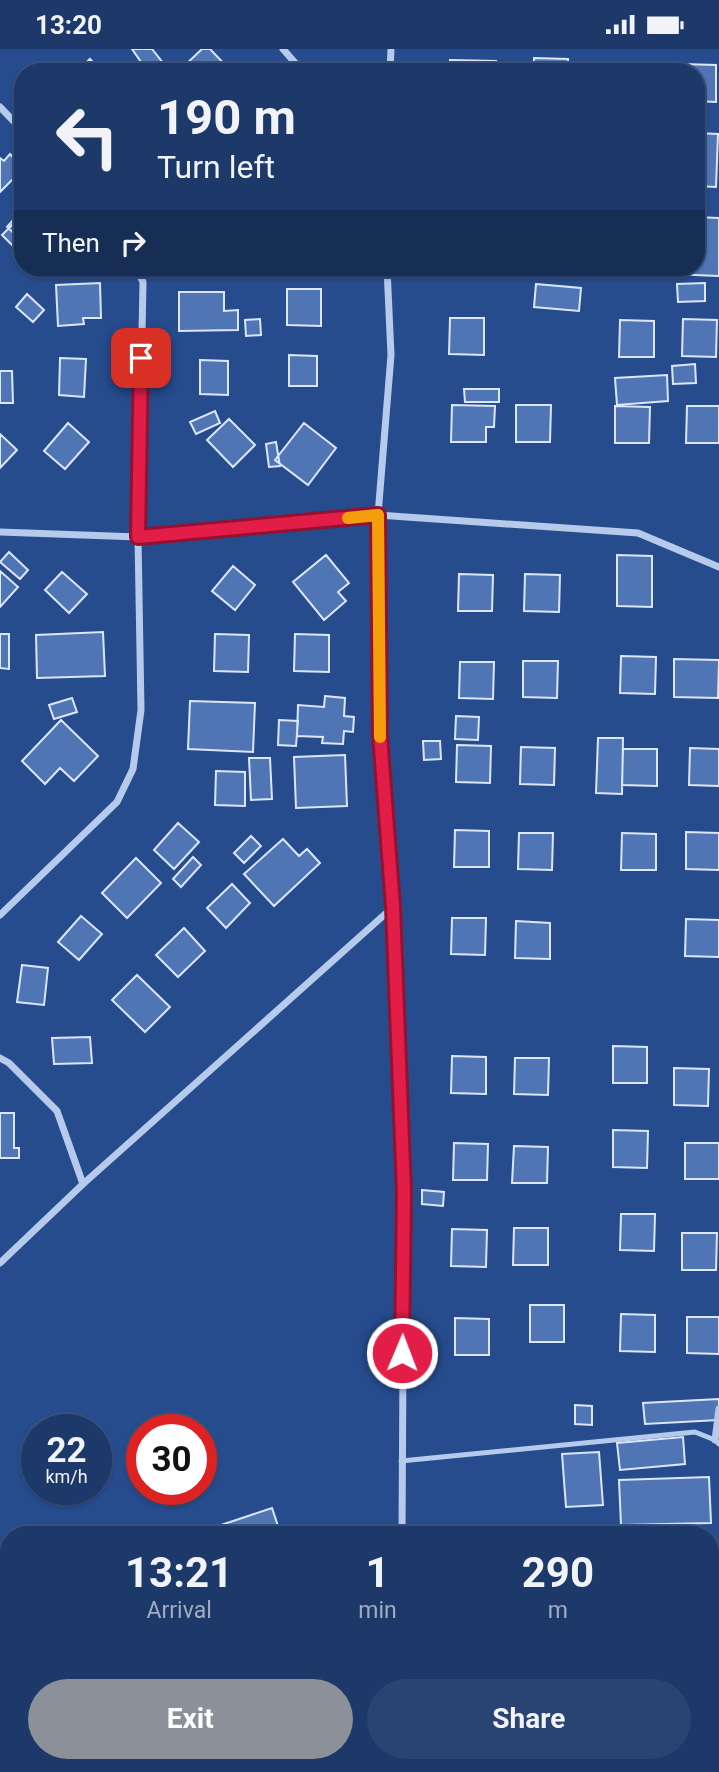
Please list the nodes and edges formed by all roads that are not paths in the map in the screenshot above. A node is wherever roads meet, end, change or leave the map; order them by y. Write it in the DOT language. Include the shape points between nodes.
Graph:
graph roads {
  1 [pos="283,49"];
  2 [pos="295,63"];
  3 [pos="0,107"];
  4 [pos="14,122"];
  5 [pos="140,277"];
  6 [pos="387,277"];
  7 [pos="378,515"];
  8 [pos="0,532"];
  9 [pos="138,537"];
  10 [pos="719,566"];
  11 [pos="393,907"];
  12 [pos="0,915"];
  13 [pos="0,1058"];
  14 [pos="83,1184"];
  15 [pos="0,1263"];
  16 [pos="719,1409"];
  17 [pos="717,1442"];
  18 [pos="401,1461"];
  19 [pos="402,1526"];
  1 -- 2 [label="street"];
  3 -- 4 [label="street"];
  5 -- 9 [label="street"];
  6 -- 7 [label="street" via="391,355"];
  7 -- 9 [label="street"];
  7 -- 10 [label="street" via="638,533"];
  7 -- 11 [label="street" via="380,735"];
  8 -- 9 [label="street"];
  9 -- 12 [label="street" via="141,710 133,769 117,802"];
  11 -- 14 [label="street"];
  11 -- 18 [label="street" via="404,1192"];
  13 -- 14 [label="street" via="57,1111"];
  14 -- 15 [label="street"];
  16 -- 17 [label="street"];
  17 -- 18 [label="lane" via="695,1432"];
  18 -- 19 [label="street"];
}
